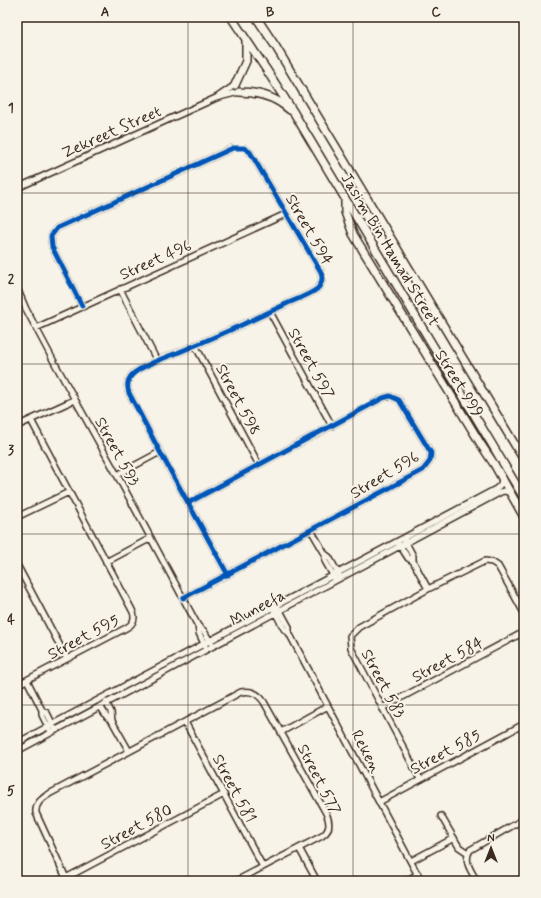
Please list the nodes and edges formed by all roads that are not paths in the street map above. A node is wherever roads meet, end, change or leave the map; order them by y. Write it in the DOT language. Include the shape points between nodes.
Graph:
graph roads {
  1 [pos="231,17"];
  2 [pos="256,17"];
  3 [pos="246,39"];
  4 [pos="235,85"];
  5 [pos="239,92"];
  6 [pos="216,98"];
  7 [pos="294,113"];
  8 [pos="17,188"];
  9 [pos="346,200"];
  10 [pos="286,214"];
  11 [pos="17,288"];
  12 [pos="120,289"];
  13 [pos="82,306"];
  14 [pos="270,312"];
  15 [pos="36,328"];
  16 [pos="196,345"];
  17 [pos="157,361"];
  18 [pos="74,400"];
  19 [pos="31,420"];
  20 [pos="478,422"];
  21 [pos="17,426"];
  22 [pos="332,426"];
  23 [pos="478,438"];
  24 [pos="160,452"];
  25 [pos="524,460"];
  26 [pos="259,465"];
  27 [pos="117,475"];
  28 [pos="502,478"];
  29 [pos="69,492"];
  30 [pos="510,492"];
  31 [pos="524,498"];
  32 [pos="188,503"];
  33 [pos="17,517"];
  34 [pos="524,517"];
  35 [pos="311,530"];
  36 [pos="151,538"];
  37 [pos="405,540"];
  38 [pos="399,544"];
  39 [pos="413,561"];
  40 [pos="106,562"];
  41 [pos="17,565"];
  42 [pos="228,575"];
  43 [pos="337,577"];
  44 [pos="428,590"];
  45 [pos="184,598"];
  46 [pos="276,609"];
  47 [pos="524,612"];
  48 [pos="198,626"];
  49 [pos="524,632"];
  50 [pos="211,643"];
  51 [pos="205,646"];
  52 [pos="67,659"];
  53 [pos="26,680"];
  54 [pos="17,685"];
  55 [pos="106,702"];
  56 [pos="100,706"];
  57 [pos="328,706"];
  58 [pos="382,708"];
  59 [pos="112,721"];
  60 [pos="185,722"];
  61 [pos="524,724"];
  62 [pos="52,729"];
  63 [pos="281,732"];
  64 [pos="17,743"];
  65 [pos="17,751"];
  66 [pos="129,751"];
  67 [pos="420,779"];
  68 [pos="224,794"];
  69 [pos="379,802"];
  70 [pos="441,816"];
  71 [pos="524,819"];
  72 [pos="454,838"];
  73 [pos="300,848"];
  74 [pos="468,853"];
  75 [pos="411,861"];
  76 [pos="263,867"];
  77 [pos="418,874"];
  78 [pos="63,880"];
  79 [pos="236,881"];
  80 [pos="317,881"];
  81 [pos="406,881"];
  82 [pos="422,881"];
  83 [pos="477,881"];
  1 -- 3 [label="main road, Jasim Bin Hamad Street"];
  2 -- 25 [label="main road, Jasim Bin Hamad Street"];
  3 -- 4 [label="main road" via="246,61"];
  3 -- 7 [label="main road, Jasim Bin Hamad Street"];
  4 -- 6 [label="street, Zekreet Street"];
  5 -- 6 [label="street, Zekreet Street"];
  5 -- 7 [label="main road" via="269,97 287,106"];
  6 -- 8 [label="street, Zekreet Street"];
  7 -- 9 [label="main road, Jasim Bin Hamad Street"];
  9 -- 20 [label="main road, Jasim Bin Hamad Street"];
  9 -- 23 [label="main road, Street 999" via="345,212 353,234"];
  10 -- 12 [label="street, Street 496"];
  10 -- 13 [label="street, Street 594" via="250,152 237,147 60,226 51,236 52,247"];
  10 -- 14 [label="street, Street 594" via="322,272 322,281 313,291"];
  11 -- 15 [label="street, Street 593"];
  12 -- 13 [label="street, Street 496"];
  12 -- 17 [label="street"];
  13 -- 15 [label="street, Street 496"];
  14 -- 16 [label="street, Street 594"];
  14 -- 22 [label="street, Street 597"];
  15 -- 18 [label="street, Street 593"];
  16 -- 17 [label="street, Street 594"];
  16 -- 26 [label="street, Street 598"];
  17 -- 24 [label="street, Street 594" via="132,374 127,386"];
  18 -- 19 [label="street"];
  18 -- 27 [label="street, Street 593"];
  19 -- 21 [label="street"];
  19 -- 29 [label="street, Street 595"];
  20 -- 23 [label="main road"];
  20 -- 31 [label="main road, Jasim Bin Hamad Street"];
  22 -- 26 [label="street, Street 596"];
  22 -- 35 [label="street, Street 596" via="383,398 394,397 399,400 430,450 431,457 423,470"];
  23 -- 28 [label="main road, Street 999"];
  24 -- 27 [label="street"];
  24 -- 32 [label="street, Street 594"];
  26 -- 32 [label="street, Street 596"];
  27 -- 36 [label="street, Street 593"];
  28 -- 30 [label="main road, Street 999"];
  28 -- 37 [label="street, Muneefa" via="496,489"];
  29 -- 33 [label="street"];
  29 -- 40 [label="street, Street 595"];
  30 -- 34 [label="main road, Street 999"];
  30 -- 37 [label="street, Muneefa" via="501,492"];
  32 -- 42 [label="street, Street 594"];
  35 -- 42 [label="street, Street 596"];
  35 -- 43 [label="street"];
  36 -- 40 [label="street"];
  36 -- 45 [label="street, Street 593"];
  37 -- 38 [label="street, Muneefa"];
  37 -- 39 [label="street"];
  38 -- 39 [label="street"];
  38 -- 43 [label="street, Muneefa"];
  39 -- 44 [label="street"];
  40 -- 52 [label="street, Street 595" via="133,612 133,622"];
  41 -- 52 [label="street"];
  42 -- 45 [label="street, Street 596"];
  43 -- 46 [label="street, Muneefa"];
  44 -- 47 [label="street, Street 583" via="481,562 492,562 501,569"];
  44 -- 58 [label="street, Street 583" via="359,626 350,636 351,648"];
  45 -- 48 [label="street, Street 593"];
  46 -- 50 [label="street, Muneefa"];
  46 -- 57 [label="street, Reken" via="284,629 289,633"];
  48 -- 50 [label="street, Street 593" via="204,630"];
  48 -- 51 [label="street, Street 593"];
  49 -- 58 [label="street, Street 584"];
  50 -- 51 [label="street, Muneefa"];
  51 -- 55 [label="street, Muneefa"];
  51 -- 62 [label="street, Muneefa"];
  52 -- 53 [label="street, Street 595"];
  53 -- 54 [label="street, Street 595"];
  53 -- 62 [label="street"];
  55 -- 56 [label="street, Muneefa"];
  55 -- 59 [label="street"];
  56 -- 59 [label="street"];
  56 -- 62 [label="street, Muneefa"];
  57 -- 63 [label="street, Street 577"];
  57 -- 69 [label="street, Reken"];
  58 -- 67 [label="street, Street 583"];
  59 -- 66 [label="street"];
  60 -- 63 [label="street, Street 577" via="241,692 250,691 262,698"];
  60 -- 66 [label="street, Street 577"];
  60 -- 68 [label="street, Street 581"];
  61 -- 67 [label="street, Street 585"];
  62 -- 64 [label="street, Muneefa"];
  62 -- 65 [label="street, Muneefa"];
  63 -- 73 [label="street, Street 577" via="329,821 326,833"];
  66 -- 78 [label="street, Street 577" via="49,794 37,805 36,813"];
  67 -- 69 [label="street, Street 585"];
  68 -- 76 [label="street, Street 581"];
  68 -- 78 [label="street, Street 580"];
  69 -- 75 [label="street, Reken"];
  70 -- 72 [label="street"];
  71 -- 74 [label="street" via="473,847"];
  72 -- 74 [label="street" via="461,849"];
  72 -- 75 [label="street"];
  73 -- 76 [label="street, Street 577"];
  73 -- 80 [label="street"];
  74 -- 83 [label="street" via="467,863"];
  75 -- 77 [label="street, Reken"];
  76 -- 79 [label="street, Street 577"];
  77 -- 81 [label="street"];
  77 -- 82 [label="street, Reken"];
}
